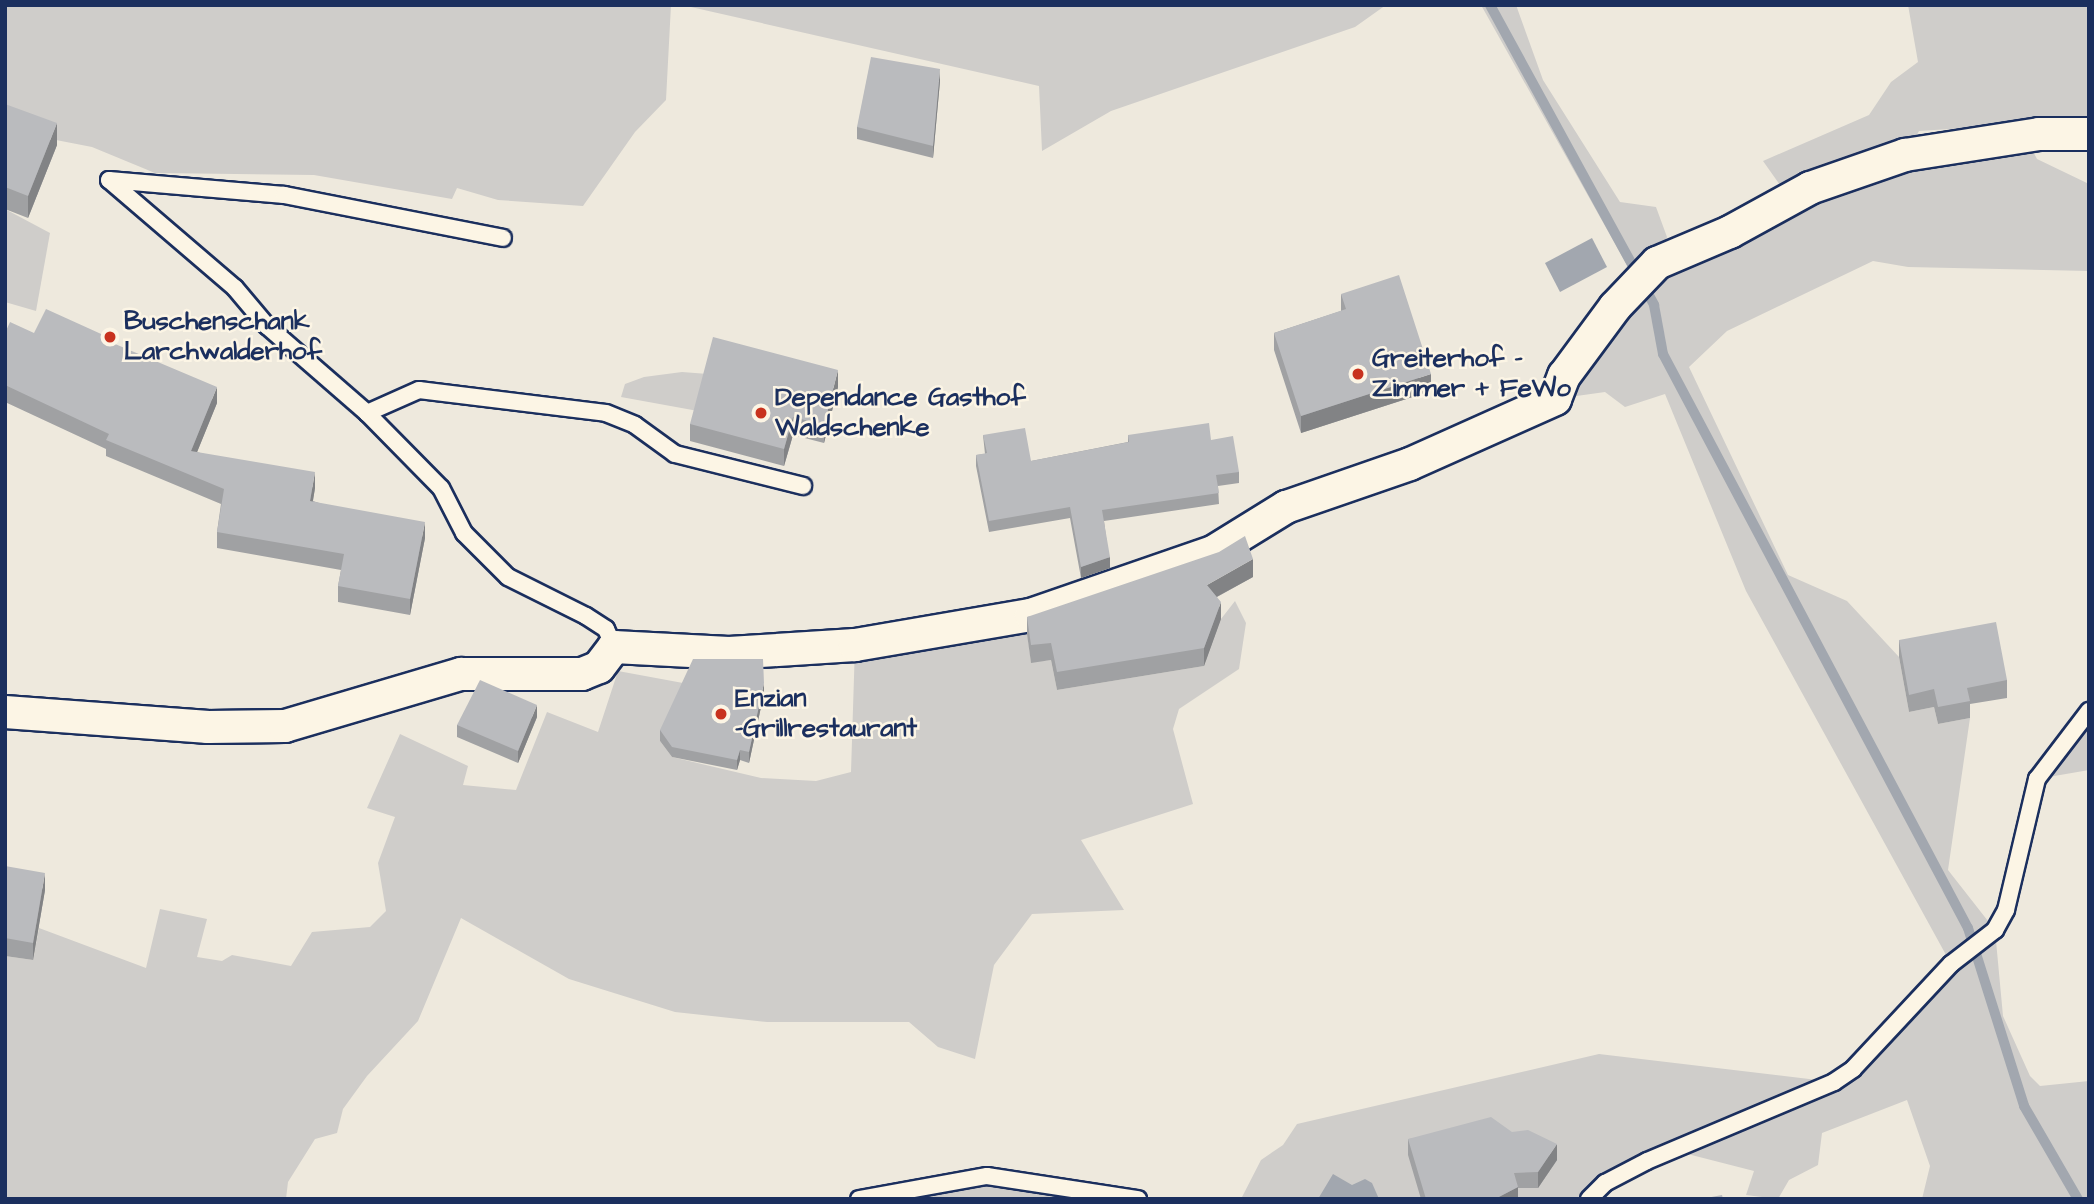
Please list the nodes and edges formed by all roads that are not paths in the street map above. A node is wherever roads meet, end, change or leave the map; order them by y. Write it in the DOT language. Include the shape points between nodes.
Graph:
graph roads {
  1 [pos="2089,134"];
  2 [pos="503,238"];
  3 [pos="367,413"];
  4 [pos="803,486"];
  5 [pos="614,647"];
  6 [pos="2089,710"];
  7 [pos="5,712"];
  8 [pos="859,1199"];
  9 [pos="1138,1199"];
  10 [pos="1589,1199"];
  1 -- 5 [label="street" via="2039,134 1905,155 1810,188 1730,232 1657,263 1608,317 1564,376 1555,399 1410,464 1286,507 1213,552 1031,615 855,645 729,653"];
  2 -- 3 [label="lane" via="284,195 110,180 235,288 267,327"];
  3 -- 4 [label="lane" via="419,390 606,413 635,425 675,454"];
  3 -- 5 [label="lane" via="441,488 464,533 508,577 596,622 606,629"];
  5 -- 7 [label="street" via="599,667 582,674 461,674 285,726 208,727"];
  6 -- 10 [label="lane" via="2037,779 2006,909 1994,930 1951,964 1853,1069 1834,1082 1647,1161 1605,1183"];
  8 -- 9 [label="lane" via="987,1176"];
}
